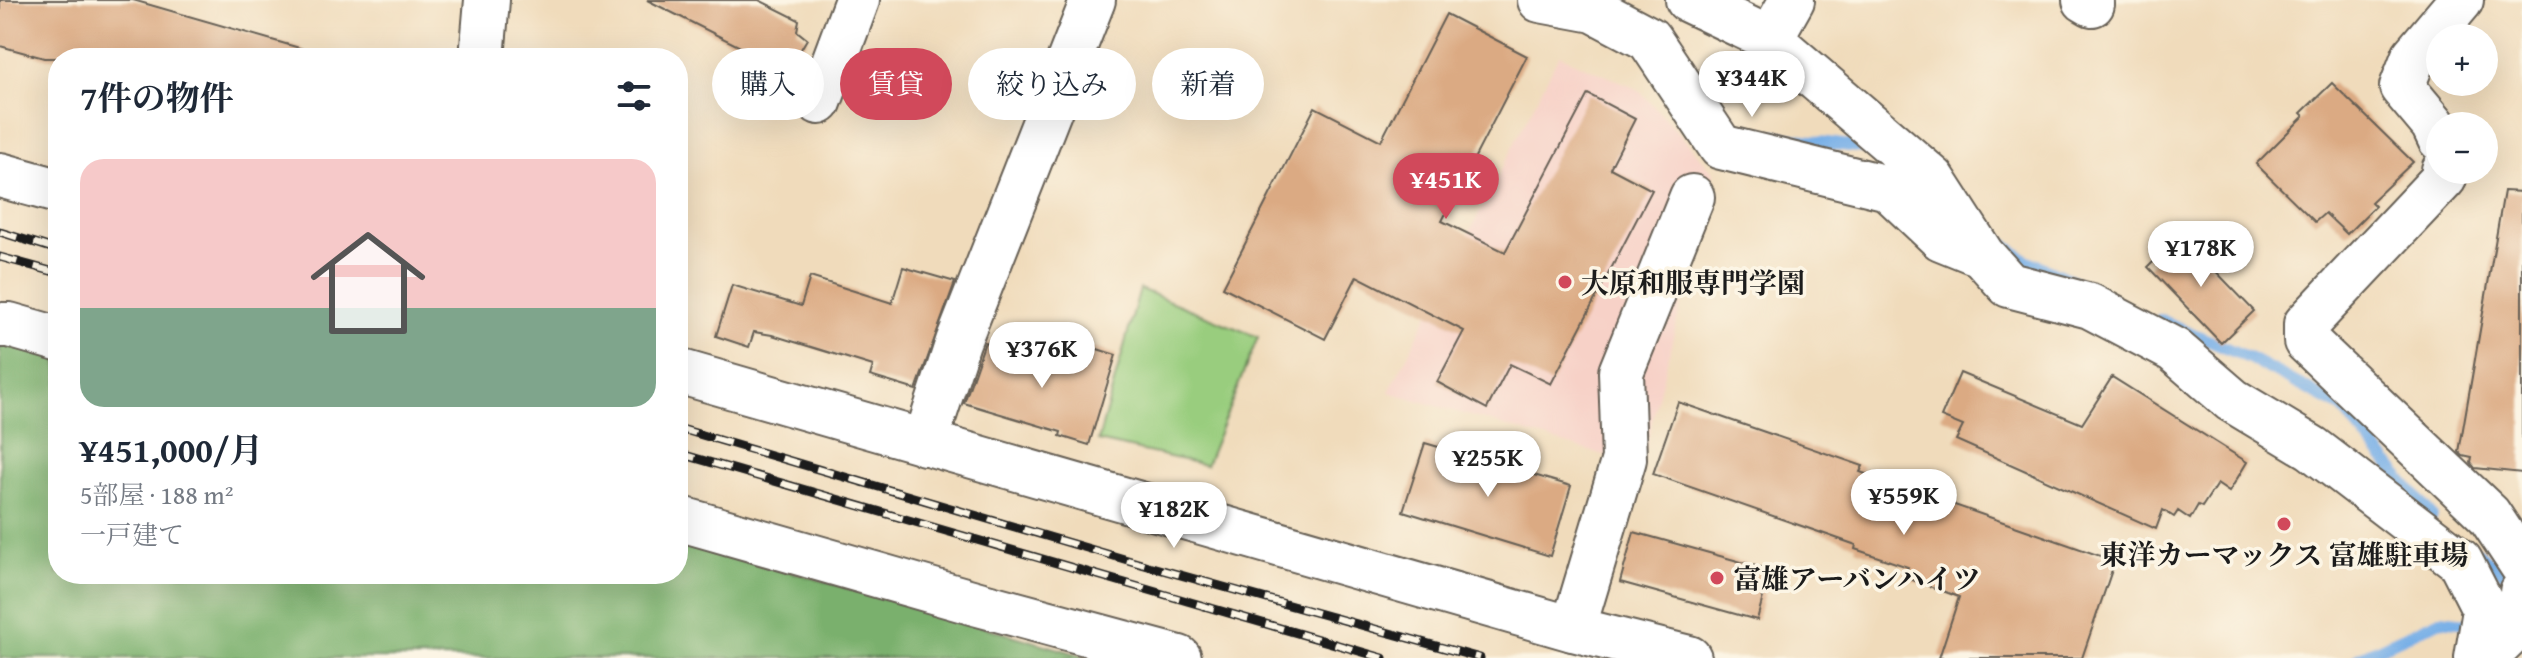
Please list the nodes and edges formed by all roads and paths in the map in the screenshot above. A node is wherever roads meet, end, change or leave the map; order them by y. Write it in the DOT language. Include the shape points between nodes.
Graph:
graph roads {
  1 [pos="487,0"];
  2 [pos="857,0"];
  3 [pos="1093,0"];
  4 [pos="1540,0"];
  5 [pos="1688,0"];
  6 [pos="1792,0"];
  7 [pos="2461,0"];
  8 [pos="1770,39"];
  9 [pos="483,48"];
  10 [pos="824,89"];
  11 [pos="2426,116"];
  12 [pos="0,175"];
  13 [pos="2438,184"];
  14 [pos="48,188"];
  15 [pos="1692,197"];
  16 [pos="1982,255"];
  17 [pos="0,325"];
  18 [pos="48,336"];
  19 [pos="688,374"];
  20 [pos="925,443"];
  21 [pos="688,521"];
  22 [pos="2522,565"];
  23 [pos="2522,592"];
  24 [pos="1573,629"];
  25 [pos="1179,658"];
  26 [pos="1689,658"];
  27 [pos="2477,658"];
  28 [pos="2485,658"];
  1 -- 9 [label="street"];
  2 -- 10 [label="street"];
  3 -- 20 [label="street" via="958,342"];
  4 -- 16 [label="street" via="1594,10 1649,39 1721,147 1888,188 1941,238"];
  5 -- 8 [label="street"];
  6 -- 8 [label="street"];
  7 -- 11 [label="street" via="2414,56 2402,87"];
  8 -- 16 [label="street" via="1933,179"];
  12 -- 14 [label="street"];
  13 -- 22 [label="street" via="2306,324 2306,341 2489,515"];
  15 -- 24 [label="street" via="1621,372 1624,459"];
  16 -- 27 [label="street" via="2009,285 2090,306 2174,350 2232,400 2312,448 2460,561 2485,610"];
  17 -- 18 [label="street"];
  19 -- 20 [label="street"];
  20 -- 24 [label="street"];
  21 -- 25 [label="street"];
  23 -- 28 [label="street" via="2520,624"];
  24 -- 26 [label="street"];
}
